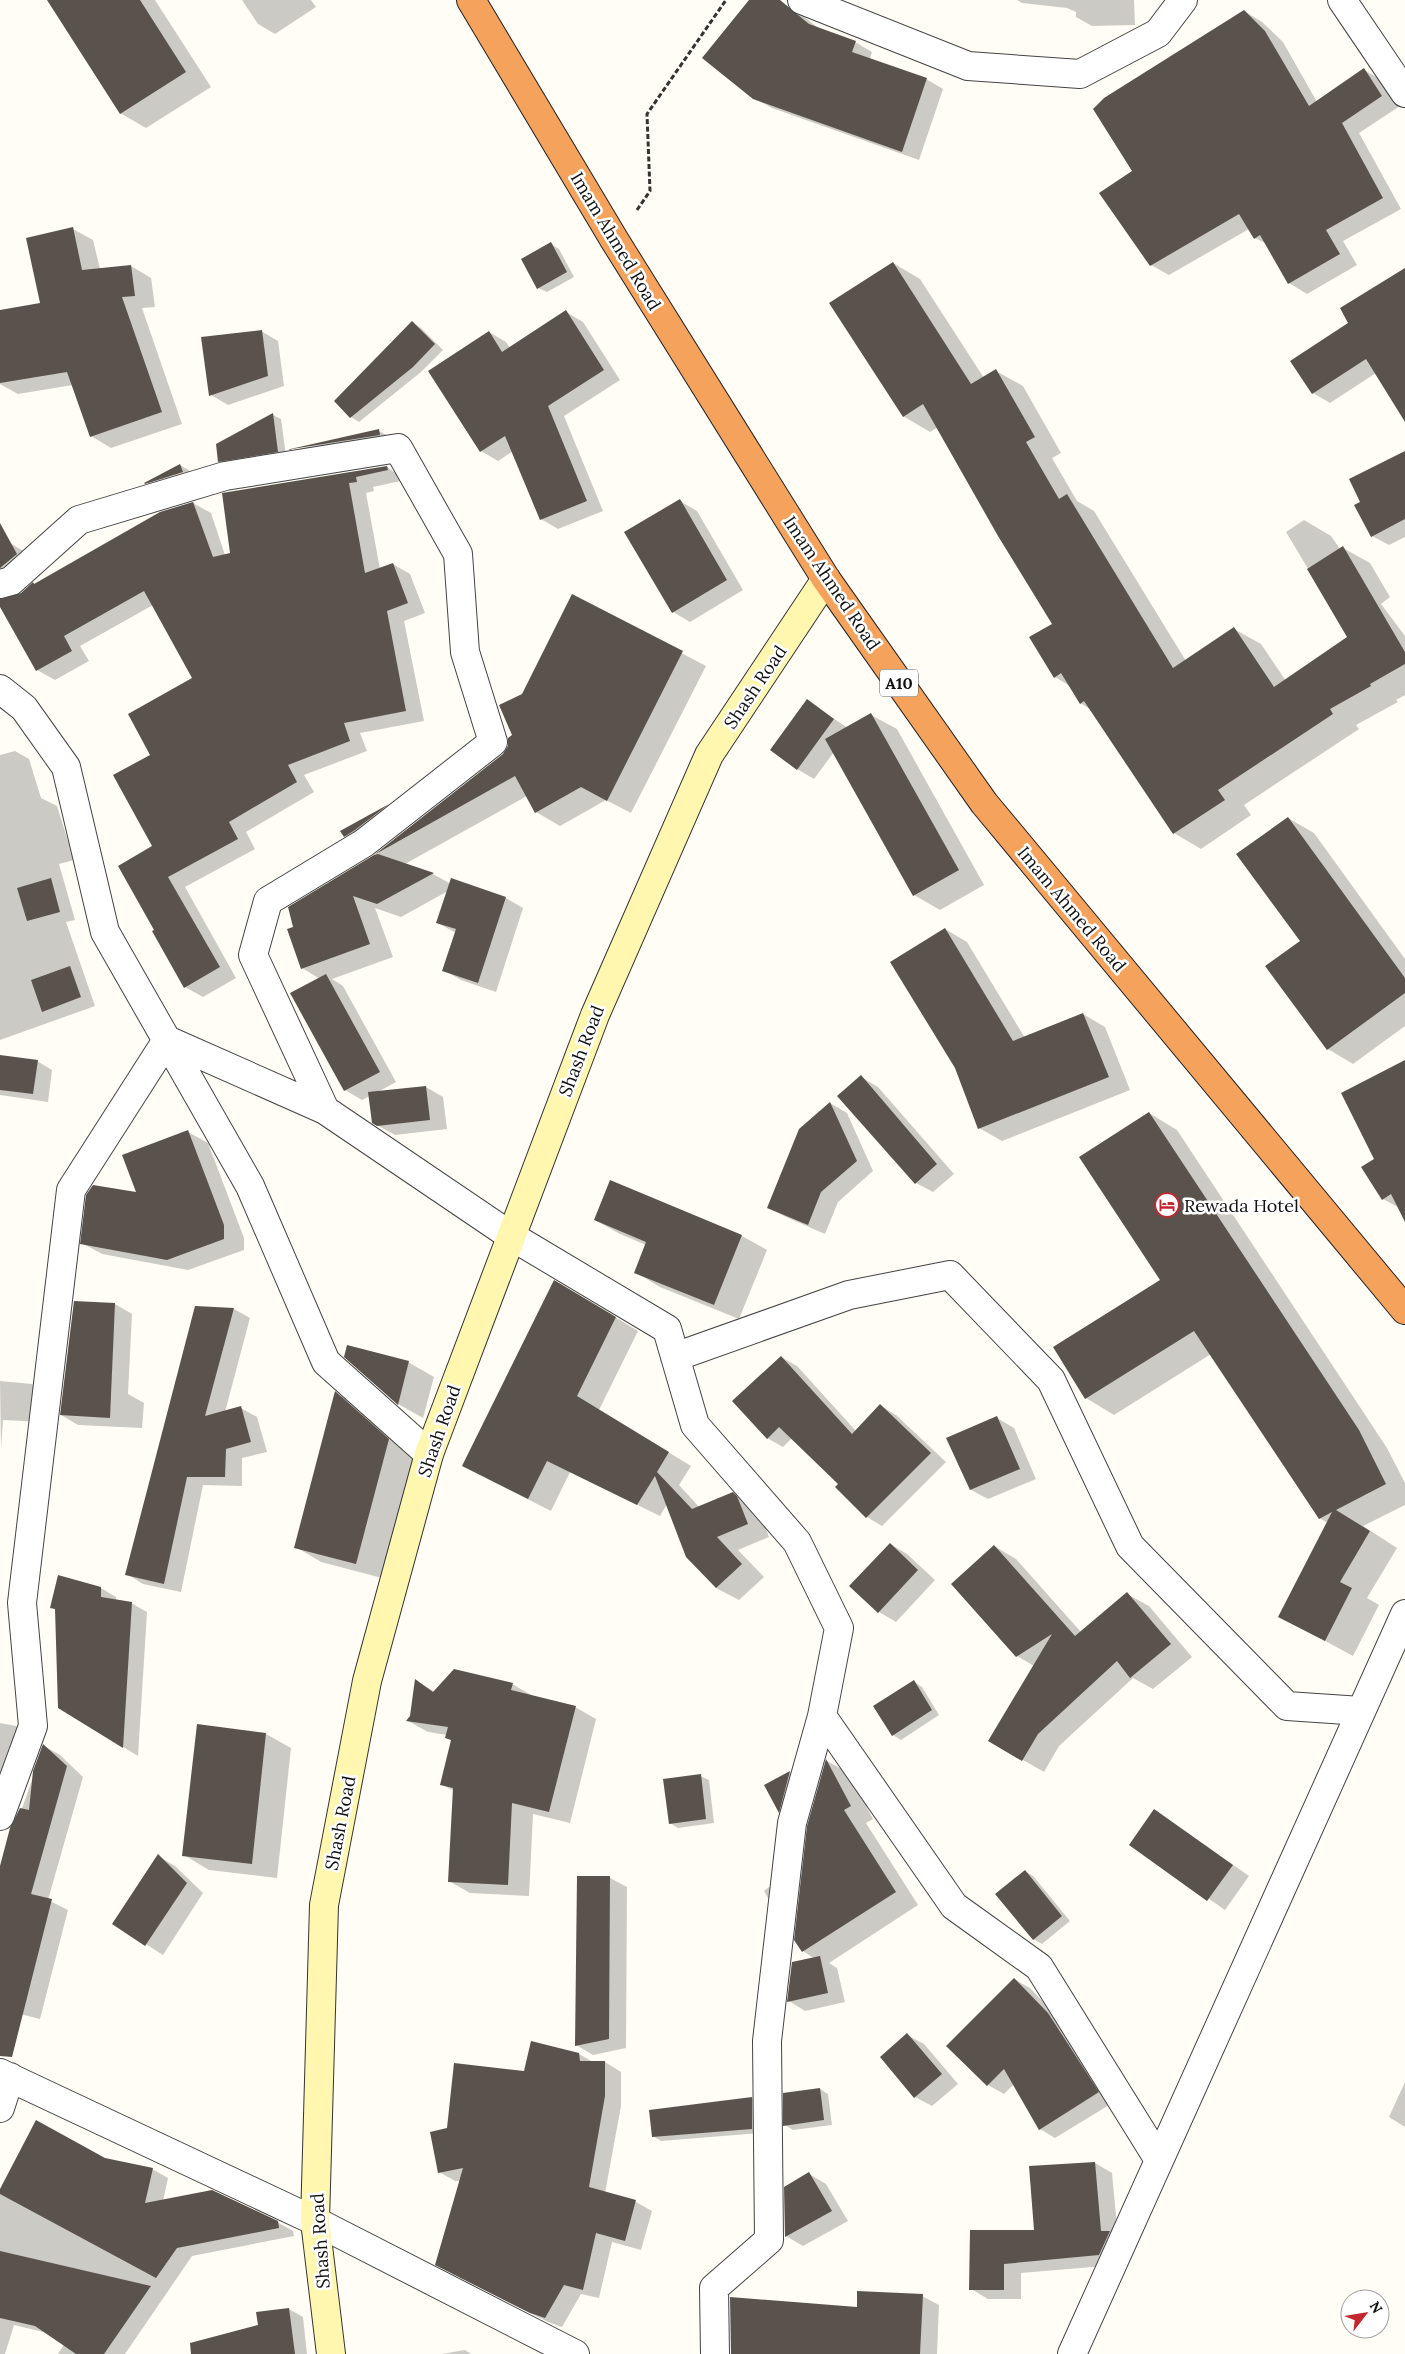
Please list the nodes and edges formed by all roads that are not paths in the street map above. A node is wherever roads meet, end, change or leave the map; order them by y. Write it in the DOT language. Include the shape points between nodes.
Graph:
graph roads {
  1 [pos="471,0"];
  2 [pos="802,0"];
  3 [pos="1183,0"];
  4 [pos="1342,0"];
  5 [pos="1405,93"];
  6 [pos="826,579"];
  7 [pos="0,584"];
  8 [pos="0,688"];
  9 [pos="167,1040"];
  10 [pos="325,1110"];
  11 [pos="511,1236"];
  12 [pos="1405,1310"];
  13 [pos="675,1357"];
  14 [pos="429,1454"];
  15 [pos="1405,1614"];
  16 [pos="1361,1711"];
  17 [pos="822,1716"];
  18 [pos="0,1816"];
  19 [pos="5,2075"];
  20 [pos="0,2108"];
  21 [pos="1159,2160"];
  22 [pos="315,2222"];
  23 [pos="331,2354"];
  24 [pos="575,2354"];
  25 [pos="715,2354"];
  26 [pos="1072,2354"];
  1 -- 6 [label="highway, Imam Ahmed Road / A10" via="615,241"];
  2 -- 3 [label="street" via="968,66 1080,74 1158,33"];
  4 -- 5 [label="street"];
  6 -- 11 [label="street, Shash Road" via="709,755 595,1015"];
  6 -- 12 [label="highway, Imam Ahmed Road / A10" via="984,803"];
  7 -- 10 [label="street" via="11,581 79,520 225,476 398,448 458,554 466,652 493,742 364,843 268,901 253,955"];
  8 -- 9 [label="street" via="24,708 66,767 106,932"];
  9 -- 10 [label="street"];
  9 -- 14 [label="street" via="250,1186 326,1362"];
  9 -- 18 [label="street" via="71,1190 22,1603 33,1726"];
  10 -- 11 [label="street"];
  11 -- 13 [label="street" via="667,1329"];
  11 -- 14 [label="street, Shash Road"];
  13 -- 16 [label="street" via="849,1295 950,1275 1051,1380 1130,1546 1287,1706"];
  13 -- 17 [label="street" via="695,1425 797,1542 838,1628"];
  14 -- 22 [label="street, Shash Road" via="367,1681 324,1905"];
  15 -- 16 [label="street"];
  16 -- 21 [label="street"];
  17 -- 21 [label="street" via="954,1906 1039,1966"];
  17 -- 25 [label="street" via="792,1823 767,2041 769,2240 714,2288"];
  19 -- 20 [label="street"];
  19 -- 22 [label="street"];
  21 -- 26 [label="street"];
  22 -- 23 [label="street, Shash Road"];
  22 -- 24 [label="street"];
}
